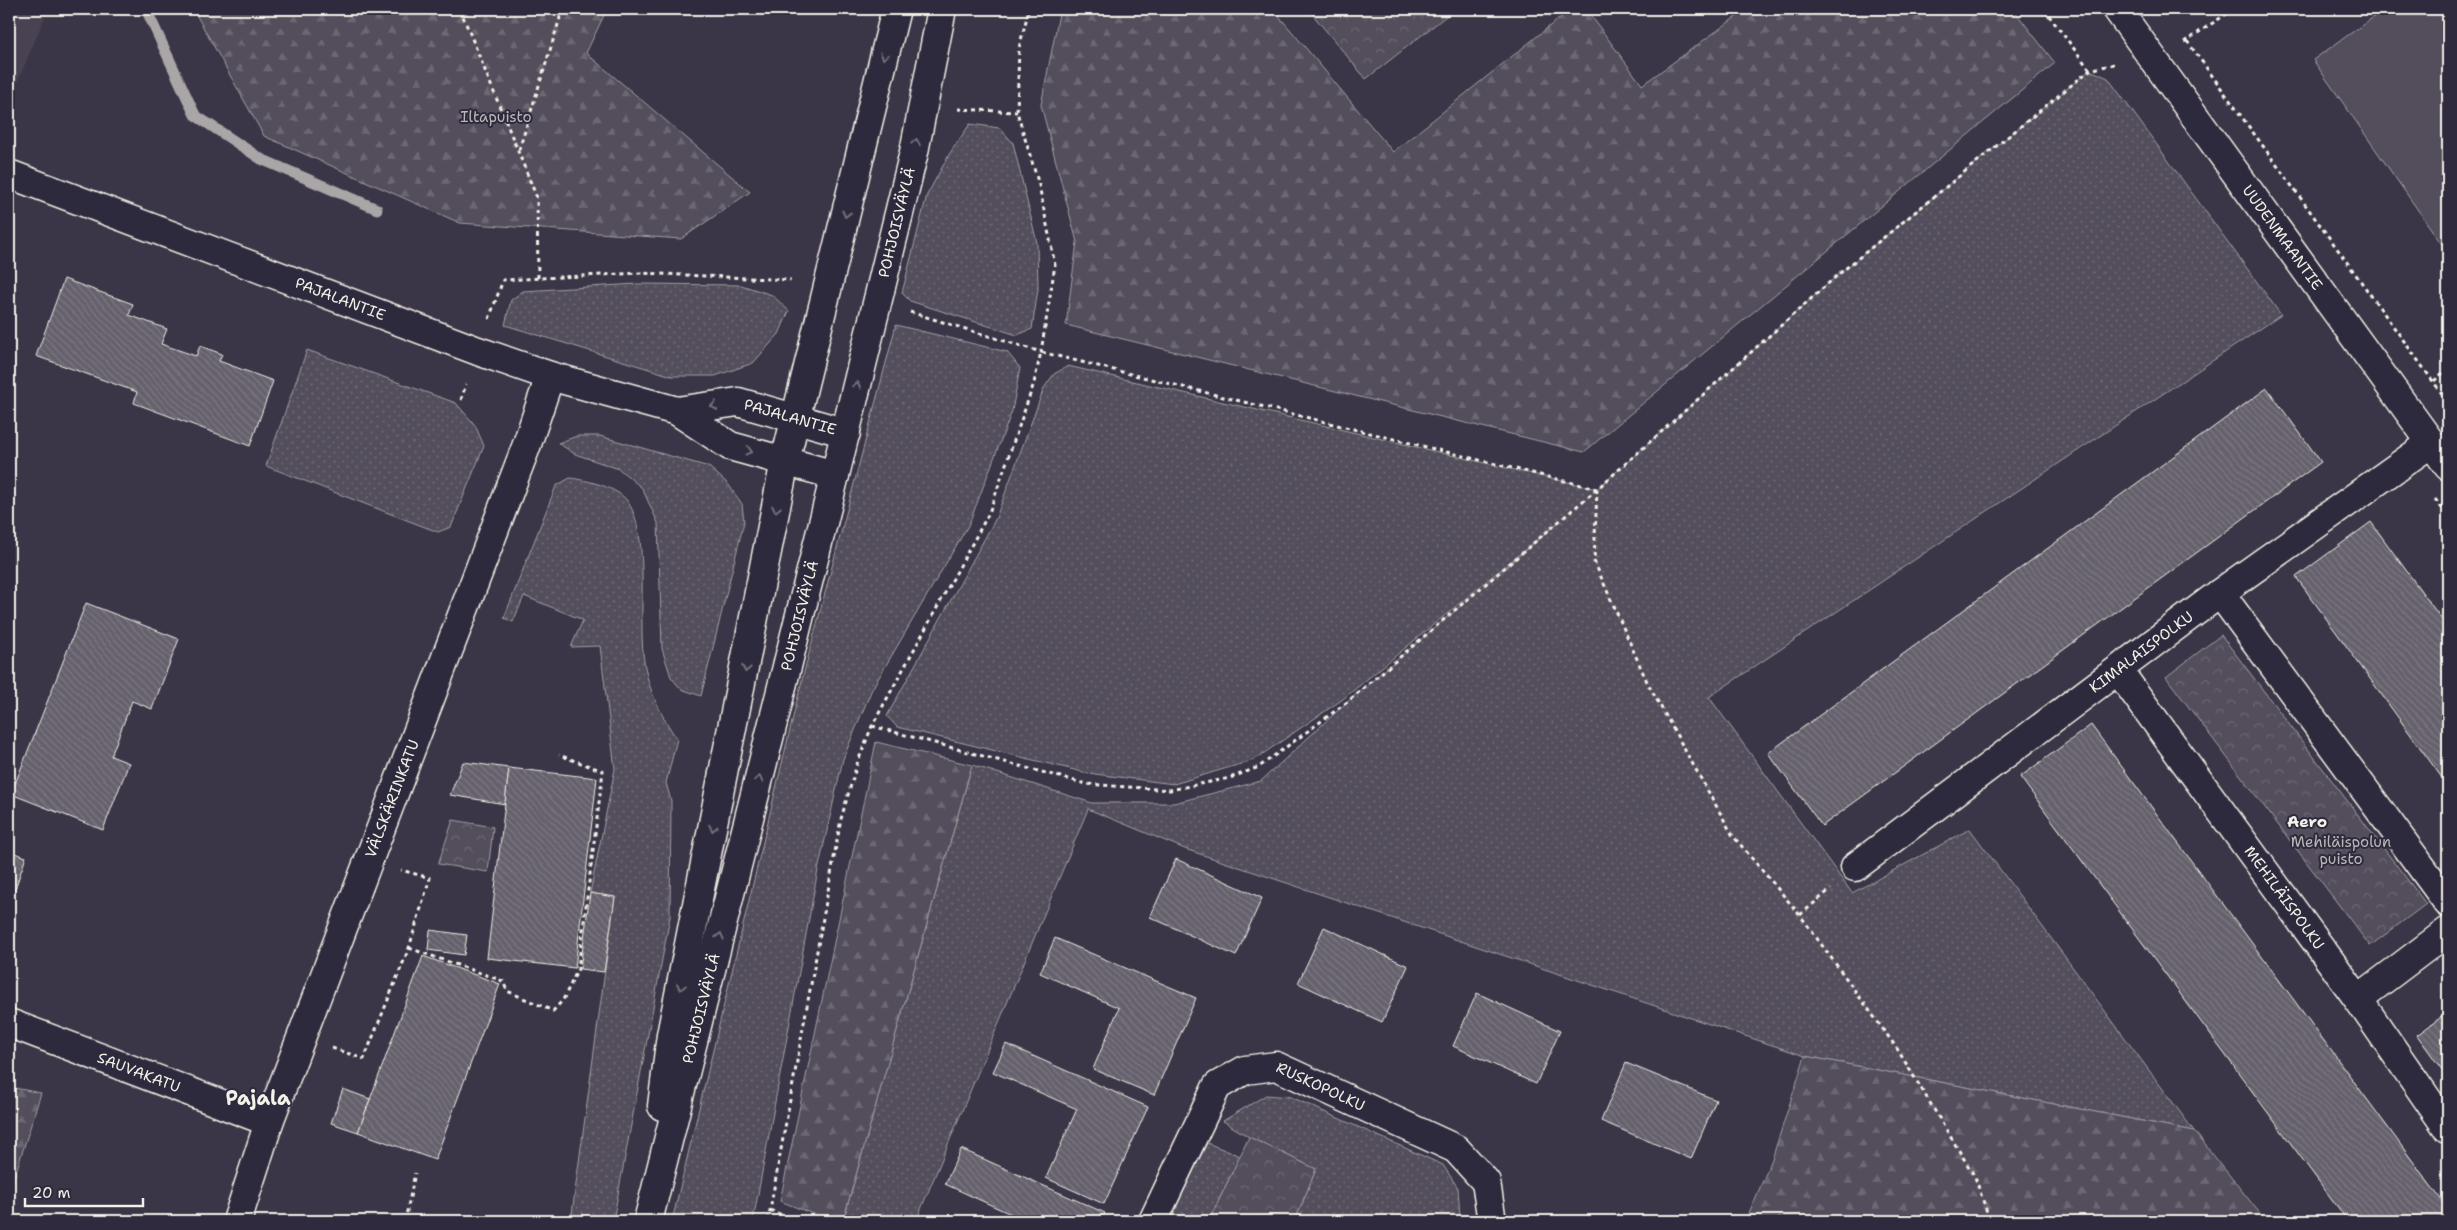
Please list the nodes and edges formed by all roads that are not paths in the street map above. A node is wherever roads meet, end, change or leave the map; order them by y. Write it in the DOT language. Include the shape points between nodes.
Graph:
graph roads {
  1 [pos="896,9"];
  2 [pos="942,9"];
  3 [pos="2117,9"];
  4 [pos="9,174"];
  5 [pos="550,376"];
  6 [pos="677,411"];
  7 [pos="795,418"];
  8 [pos="846,433"];
  9 [pos="2431,443"];
  10 [pos="786,461"];
  11 [pos="2448,466"];
  12 [pos="836,475"];
  13 [pos="2220,593"];
  14 [pos="2118,670"];
  15 [pos="1856,867"];
  16 [pos="2448,903"];
  17 [pos="2448,931"];
  18 [pos="2358,999"];
  19 [pos="9,1022"];
  20 [pos="269,1122"];
  21 [pos="2448,1129"];
  22 [pos="237,1221"];
  23 [pos="647,1221"];
  24 [pos="1153,1221"];
  25 [pos="1489,1221"];
  1 -- 7 [label="street, POHJOISVÄYLÄ, one-way"];
  8 -- 2 [label="street, POHJOISVÄYLÄ, one-way" via="914,152"];
  3 -- 9 [label="street, UUDENMAANTIE"];
  4 -- 5 [label="street, PAJALANTIE"];
  5 -- 6 [label="street, PAJALANTIE"];
  5 -- 20 [label="street, VÄLSKÄRINKATU" via="526,447"];
  7 -- 6 [label="street, PAJALANTIE, one-way" via="738,402"];
  6 -- 10 [label="street, PAJALANTIE, one-way" via="730,446"];
  7 -- 8 [label="street, PAJALANTIE"];
  7 -- 10 [label="street, POHJOISVÄYLÄ"];
  8 -- 12 [label="street, POHJOISVÄYLÄ"];
  9 -- 11 [label="street, UUDENMAANTIE"];
  9 -- 13 [label="street, KIMALAISPOLKU"];
  10 -- 12 [label="street, PAJALANTIE"];
  10 -- 23 [label="street, POHJOISVÄYLÄ, one-way" via="671,1036"];
  23 -- 12 [label="street, POHJOISVÄYLÄ, one-way"];
  13 -- 14 [label="street, KIMALAISPOLKU"];
  13 -- 16 [label="street"];
  14 -- 15 [label="street, KIMALAISPOLKU"];
  14 -- 18 [label="street, MEHILÄISPOLKU"];
  17 -- 18 [label="street"];
  18 -- 21 [label="street, MEHILÄISPOLKU"];
  19 -- 20 [label="street, SAUVAKATU"];
  20 -- 22 [label="street, VÄLSKÄRINKATU"];
  24 -- 25 [label="street, RUSKOPOLKU" via="1217,1086 1245,1070 1276,1066 1456,1149 1486,1182"];
}
